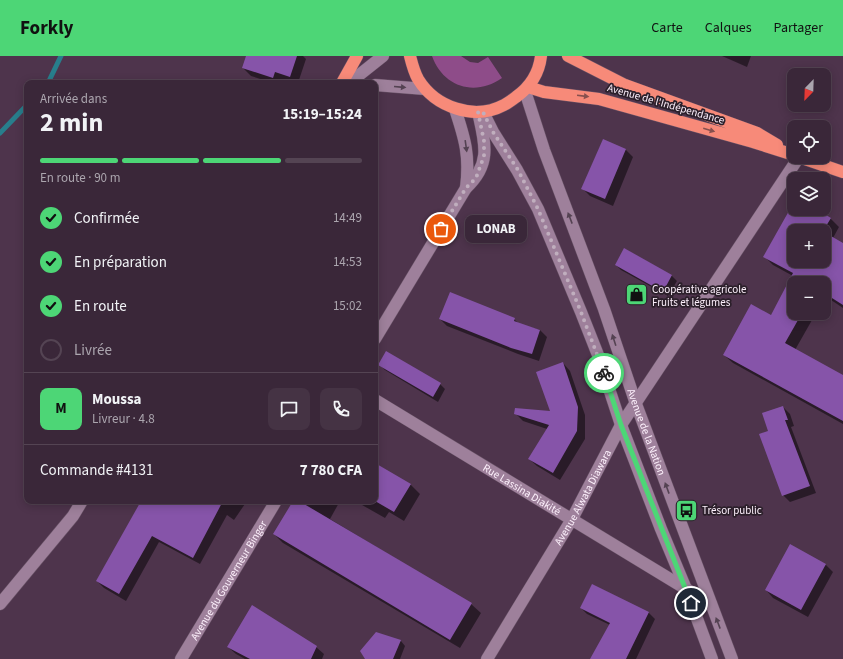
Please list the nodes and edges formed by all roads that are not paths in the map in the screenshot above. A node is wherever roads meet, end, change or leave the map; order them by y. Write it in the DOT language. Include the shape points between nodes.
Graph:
graph roads {
  1 [pos="357,56"];
  2 [pos="383,56"];
  3 [pos="410,56"];
  4 [pos="541,56"];
  5 [pos="568,56"];
  6 [pos="344,80"];
  7 [pos="353,80"];
  8 [pos="378,85"];
  9 [pos="425,88"];
  10 [pos="526,89"];
  11 [pos="455,109"];
  12 [pos="481,112"];
  13 [pos="787,151"];
  14 [pos="787,153"];
  15 [pos="794,164"];
  16 [pos="820,164"];
  17 [pos="843,172"];
  18 [pos="466,188"];
  19 [pos="378,333"];
  20 [pos="378,402"];
  21 [pos="636,404"];
  22 [pos="621,425"];
  23 [pos="80,504"];
  24 [pos="274,504"];
  25 [pos="572,519"];
  26 [pos="686,589"];
  27 [pos="0,604"];
  28 [pos="711,604"];
  29 [pos="181,659"];
  30 [pos="487,659"];
  31 [pos="712,659"];
  32 [pos="732,659"];
  1 -- 6 [label="highway"];
  2 -- 7 [label="street"];
  3 -- 9 [label="highway" via="417,79"];
  4 -- 10 [label="highway" via="536,72"];
  5 -- 13 [label="highway, Avenue de l'Indépendance" via="625,84 758,133"];
  8 -- 9 [label="street, one-way"];
  9 -- 11 [label="highway" via="433,97"];
  10 -- 12 [label="highway" via="503,106"];
  10 -- 14 [label="highway, Avenue de l'Indépendance, one-way" via="599,98"];
  21 -- 10 [label="street, Avenue de la Nation, one-way" via="604,309 544,150"];
  11 -- 12 [label="highway"];
  11 -- 18 [label="street, one-way" via="466,146"];
  12 -- 18 [label="street" via="484,156 476,178"];
  12 -- 22 [label="street, Avenue de la Nation" via="518,170 538,209 598,355"];
  15 -- 21 [label="street, Avenue Alwata Diawara"];
  16 -- 17 [label="highway"];
  18 -- 19 [label="street"];
  20 -- 25 [label="street, Rue Lassina Diakité"];
  21 -- 22 [label="street, Avenue Alwata Diawara"];
  28 -- 21 [label="street, Avenue de la Nation, one-way"];
  22 -- 25 [label="street, Avenue Alwata Diawara"];
  22 -- 26 [label="street, Avenue de la Nation"];
  23 -- 27 [label="street"];
  24 -- 29 [label="street, Avenue du Gouverneur Binger"];
  25 -- 26 [label="street, Rue Lassina Diakité"];
  25 -- 30 [label="street, Avenue Alwata Diawara"];
  26 -- 28 [label="street, Rue Lassina Diakité"];
  26 -- 31 [label="street, Avenue de la Nation"];
  32 -- 28 [label="street, Avenue de la Nation, one-way"];
}
